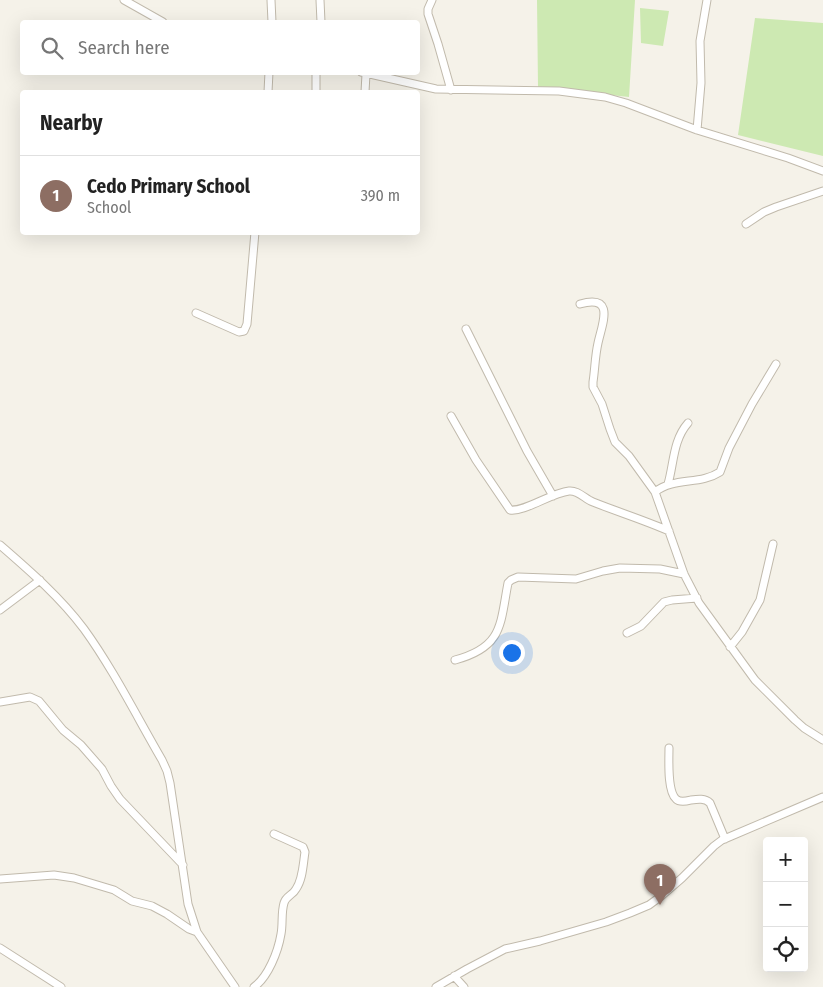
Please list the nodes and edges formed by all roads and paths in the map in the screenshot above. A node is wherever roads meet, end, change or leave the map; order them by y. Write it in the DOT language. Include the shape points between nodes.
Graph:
graph roads {
  1 [pos="124,0"];
  2 [pos="271,0"];
  3 [pos="320,0"];
  4 [pos="432,0"];
  5 [pos="707,0"];
  6 [pos="158,20"];
  7 [pos="272,20"];
  8 [pos="321,20"];
  9 [pos="269,75"];
  10 [pos="316,75"];
  11 [pos="363,75"];
  12 [pos="371,75"];
  13 [pos="268,90"];
  14 [pos="316,90"];
  15 [pos="365,90"];
  16 [pos="451,90"];
  17 [pos="697,130"];
  18 [pos="823,171"];
  19 [pos="823,190"];
  20 [pos="746,224"];
  21 [pos="255,235"];
  22 [pos="580,304"];
  23 [pos="196,313"];
  24 [pos="466,329"];
  25 [pos="776,364"];
  26 [pos="451,416"];
  27 [pos="688,423"];
  28 [pos="668,484"];
  29 [pos="654,492"];
  30 [pos="553,496"];
  31 [pos="669,531"];
  32 [pos="773,544"];
  33 [pos="0,545"];
  34 [pos="684,574"];
  35 [pos="40,580"];
  36 [pos="697,598"];
  37 [pos="0,610"];
  38 [pos="627,633"];
  39 [pos="730,647"];
  40 [pos="455,660"];
  41 [pos="0,702"];
  42 [pos="823,740"];
  43 [pos="669,748"];
  44 [pos="823,797"];
  45 [pos="274,834"];
  46 [pos="725,839"];
  47 [pos="183,865"];
  48 [pos="0,879"];
  49 [pos="196,932"];
  50 [pos="0,948"];
  51 [pos="454,976"];
  52 [pos="61,987"];
  53 [pos="234,987"];
  54 [pos="254,987"];
  55 [pos="436,987"];
  56 [pos="464,987"];
  1 -- 6 [label="street"];
  2 -- 7 [label="street"];
  3 -- 8 [label="street"];
  4 -- 16 [label="street" via="428,14"];
  5 -- 17 [label="street" via="700,41"];
  9 -- 13 [label="street"];
  10 -- 14 [label="street"];
  11 -- 15 [label="street"];
  12 -- 16 [label="street" via="429,89"];
  16 -- 17 [label="street" via="596,95"];
  17 -- 18 [label="street"];
  19 -- 20 [label="street" via="764,212"];
  21 -- 23 [label="street" via="244,331"];
  22 -- 29 [label="street" via="599,304 605,313 593,387 615,442"];
  24 -- 30 [label="street"];
  25 -- 28 [label="street" via="729,448 720,472"];
  26 -- 30 [label="street" via="510,510"];
  27 -- 28 [label="street" via="677,443"];
  28 -- 29 [label="street"];
  29 -- 31 [label="street"];
  30 -- 31 [label="street" via="574,491 588,500"];
  31 -- 34 [label="street"];
  32 -- 39 [label="street" via="760,600"];
  33 -- 35 [label="street"];
  34 -- 36 [label="street"];
  34 -- 40 [label="street" via="631,567 576,579 515,578 508,583 496,635 476,652"];
  35 -- 37 [label="street"];
  35 -- 47 [label="street" via="84,628 162,760 170,783"];
  36 -- 38 [label="street" via="664,602 640,626"];
  36 -- 39 [label="street"];
  39 -- 42 [label="street" via="755,680 787,713"];
  41 -- 47 [label="street" via="30,697 39,701 102,768 120,799"];
  43 -- 46 [label="street" via="670,784 675,798 682,802 708,801"];
  44 -- 46 [label="street"];
  45 -- 54 [label="street" via="303,847 306,852 296,891 284,903 281,934 268,972"];
  46 -- 51 [label="street" via="660,898 644,907 606,922 505,949"];
  47 -- 49 [label="street" via="188,904"];
  48 -- 49 [label="street" via="54,875 74,878 152,906"];
  49 -- 53 [label="street"];
  50 -- 52 [label="street"];
  51 -- 55 [label="street"];
  51 -- 56 [label="street"];
}
